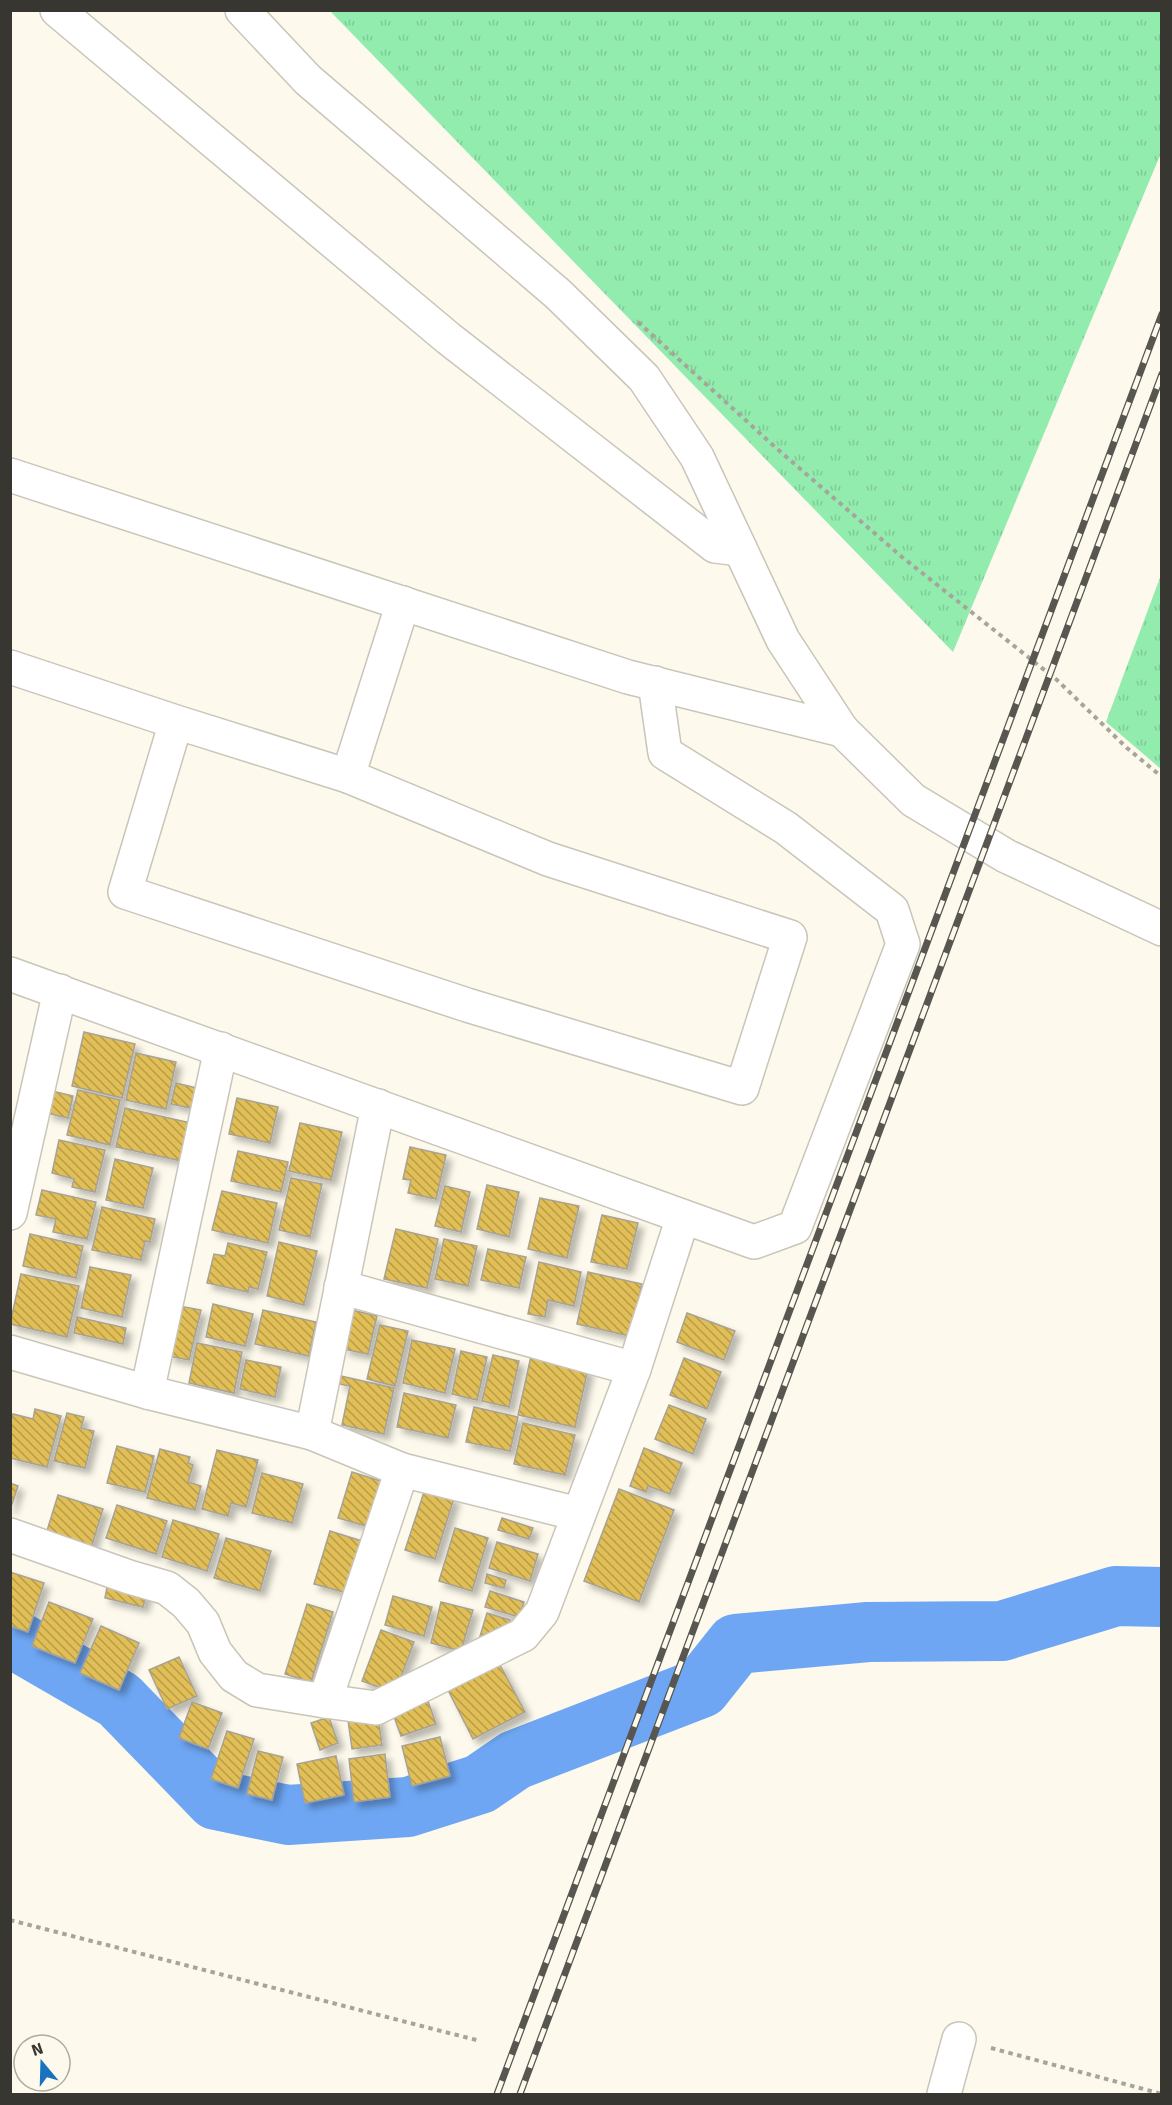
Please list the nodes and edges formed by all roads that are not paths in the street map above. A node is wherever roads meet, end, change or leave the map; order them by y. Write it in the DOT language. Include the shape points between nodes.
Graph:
graph roads {
  1 [pos="57,10"];
  2 [pos="242,10"];
  3 [pos="10,475"];
  4 [pos="740,549"];
  5 [pos="403,603"];
  6 [pos="10,667"];
  7 [pos="655,683"];
  8 [pos="176,722"];
  9 [pos="842,730"];
  10 [pos="348,776"];
  11 [pos="1161,929"];
  12 [pos="10,974"];
  13 [pos="60,991"];
  14 [pos="221,1049"];
  15 [pos="378,1106"];
  16 [pos="10,1213"];
  17 [pos="683,1217"];
  18 [pos="341,1287"];
  19 [pos="10,1352"];
  20 [pos="634,1370"];
  21 [pos="147,1392"];
  22 [pos="312,1433"];
  23 [pos="402,1470"];
  24 [pos="578,1514"];
  25 [pos="10,1535"];
  26 [pos="325,1701"];
  27 [pos="959,2039"];
  28 [pos="944,2094"];
  1 -- 4 [label="street" via="448,338 715,546"];
  2 -- 4 [label="street" via="308,80 558,294 644,378 698,457"];
  3 -- 5 [label="street"];
  4 -- 9 [label="street" via="783,640"];
  5 -- 7 [label="street"];
  5 -- 10 [label="street"];
  6 -- 8 [label="street"];
  7 -- 9 [label="street"];
  7 -- 17 [label="street" via="665,753 786,828 891,910 903,944 795,1227 754,1242"];
  8 -- 10 [label="street"];
  8 -- 10 [label="street" via="125,892 467,1005 742,1088 790,938 548,859"];
  9 -- 11 [label="street" via="913,800 1006,856"];
  12 -- 13 [label="street"];
  13 -- 14 [label="street"];
  13 -- 16 [label="street"];
  14 -- 15 [label="street"];
  14 -- 21 [label="street"];
  15 -- 17 [label="street"];
  15 -- 18 [label="street"];
  17 -- 20 [label="street"];
  18 -- 20 [label="street"];
  18 -- 22 [label="street"];
  19 -- 21 [label="street"];
  20 -- 24 [label="street"];
  21 -- 22 [label="street"];
  22 -- 23 [label="street"];
  23 -- 24 [label="street"];
  23 -- 26 [label="street"];
  24 -- 26 [label="street" via="542,1612 523,1635 376,1708"];
  25 -- 26 [label="street" via="167,1588 203,1623 215,1652 234,1676 257,1690"];
  27 -- 28 [label="street"];
}
